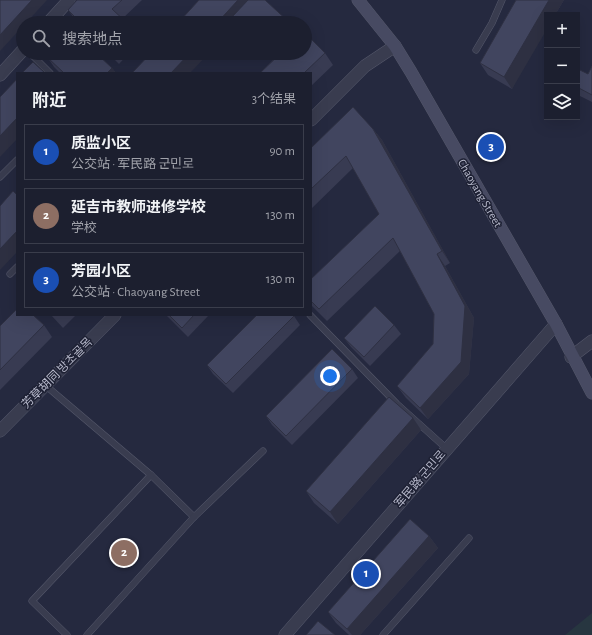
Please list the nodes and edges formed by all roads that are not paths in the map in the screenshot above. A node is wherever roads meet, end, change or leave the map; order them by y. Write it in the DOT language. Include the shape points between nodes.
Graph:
graph roads {
  1 [pos="69,0"];
  2 [pos="358,0"];
  3 [pos="502,0"];
  4 [pos="54,16"];
  5 [pos="395,46"];
  6 [pos="476,50"];
  7 [pos="16,58"];
  8 [pos="37,60"];
  9 [pos="49,72"];
  10 [pos="0,75"];
  11 [pos="312,119"];
  12 [pos="16,161"];
  13 [pos="0,178"];
  14 [pos="16,268"];
  15 [pos="10,274"];
  16 [pos="114,316"];
  17 [pos="311,316"];
  18 [pos="556,324"];
  19 [pos="592,341"];
  20 [pos="571,357"];
  21 [pos="45,385"];
  22 [pos="592,393"];
  23 [pos="0,430"];
  24 [pos="447,449"];
  25 [pos="263,451"];
  26 [pos="151,475"];
  27 [pos="194,517"];
  28 [pos="469,538"];
  29 [pos="67,635"];
  30 [pos="87,635"];
  31 [pos="285,635"];
  32 [pos="383,635"];
  1 -- 4 [label="street"];
  2 -- 5 [label="main road, Chaoyang Street"];
  3 -- 6 [label="lane"];
  5 -- 11 [label="street" via="365,66"];
  5 -- 18 [label="main road, Chaoyang Street"];
  7 -- 10 [label="street"];
  8 -- 9 [label="lane"];
  12 -- 13 [label="lane"];
  14 -- 15 [label="lane"];
  16 -- 21 [label="street, 芳草胡同 방초골목"];
  17 -- 24 [label="lane" via="397,404"];
  18 -- 20 [label="main road, Chaoyang Street"];
  18 -- 24 [label="street, 军民路 군민로"];
  19 -- 20 [label="street"];
  20 -- 22 [label="main road, Chaoyang Street"];
  21 -- 23 [label="street, 芳草胡同 방초골목"];
  21 -- 26 [label="lane"];
  24 -- 31 [label="street, 军民路 군민로"];
  25 -- 27 [label="lane"];
  26 -- 27 [label="lane"];
  26 -- 29 [label="lane" via="32,601"];
  27 -- 30 [label="lane"];
  28 -- 32 [label="lane"];
}
